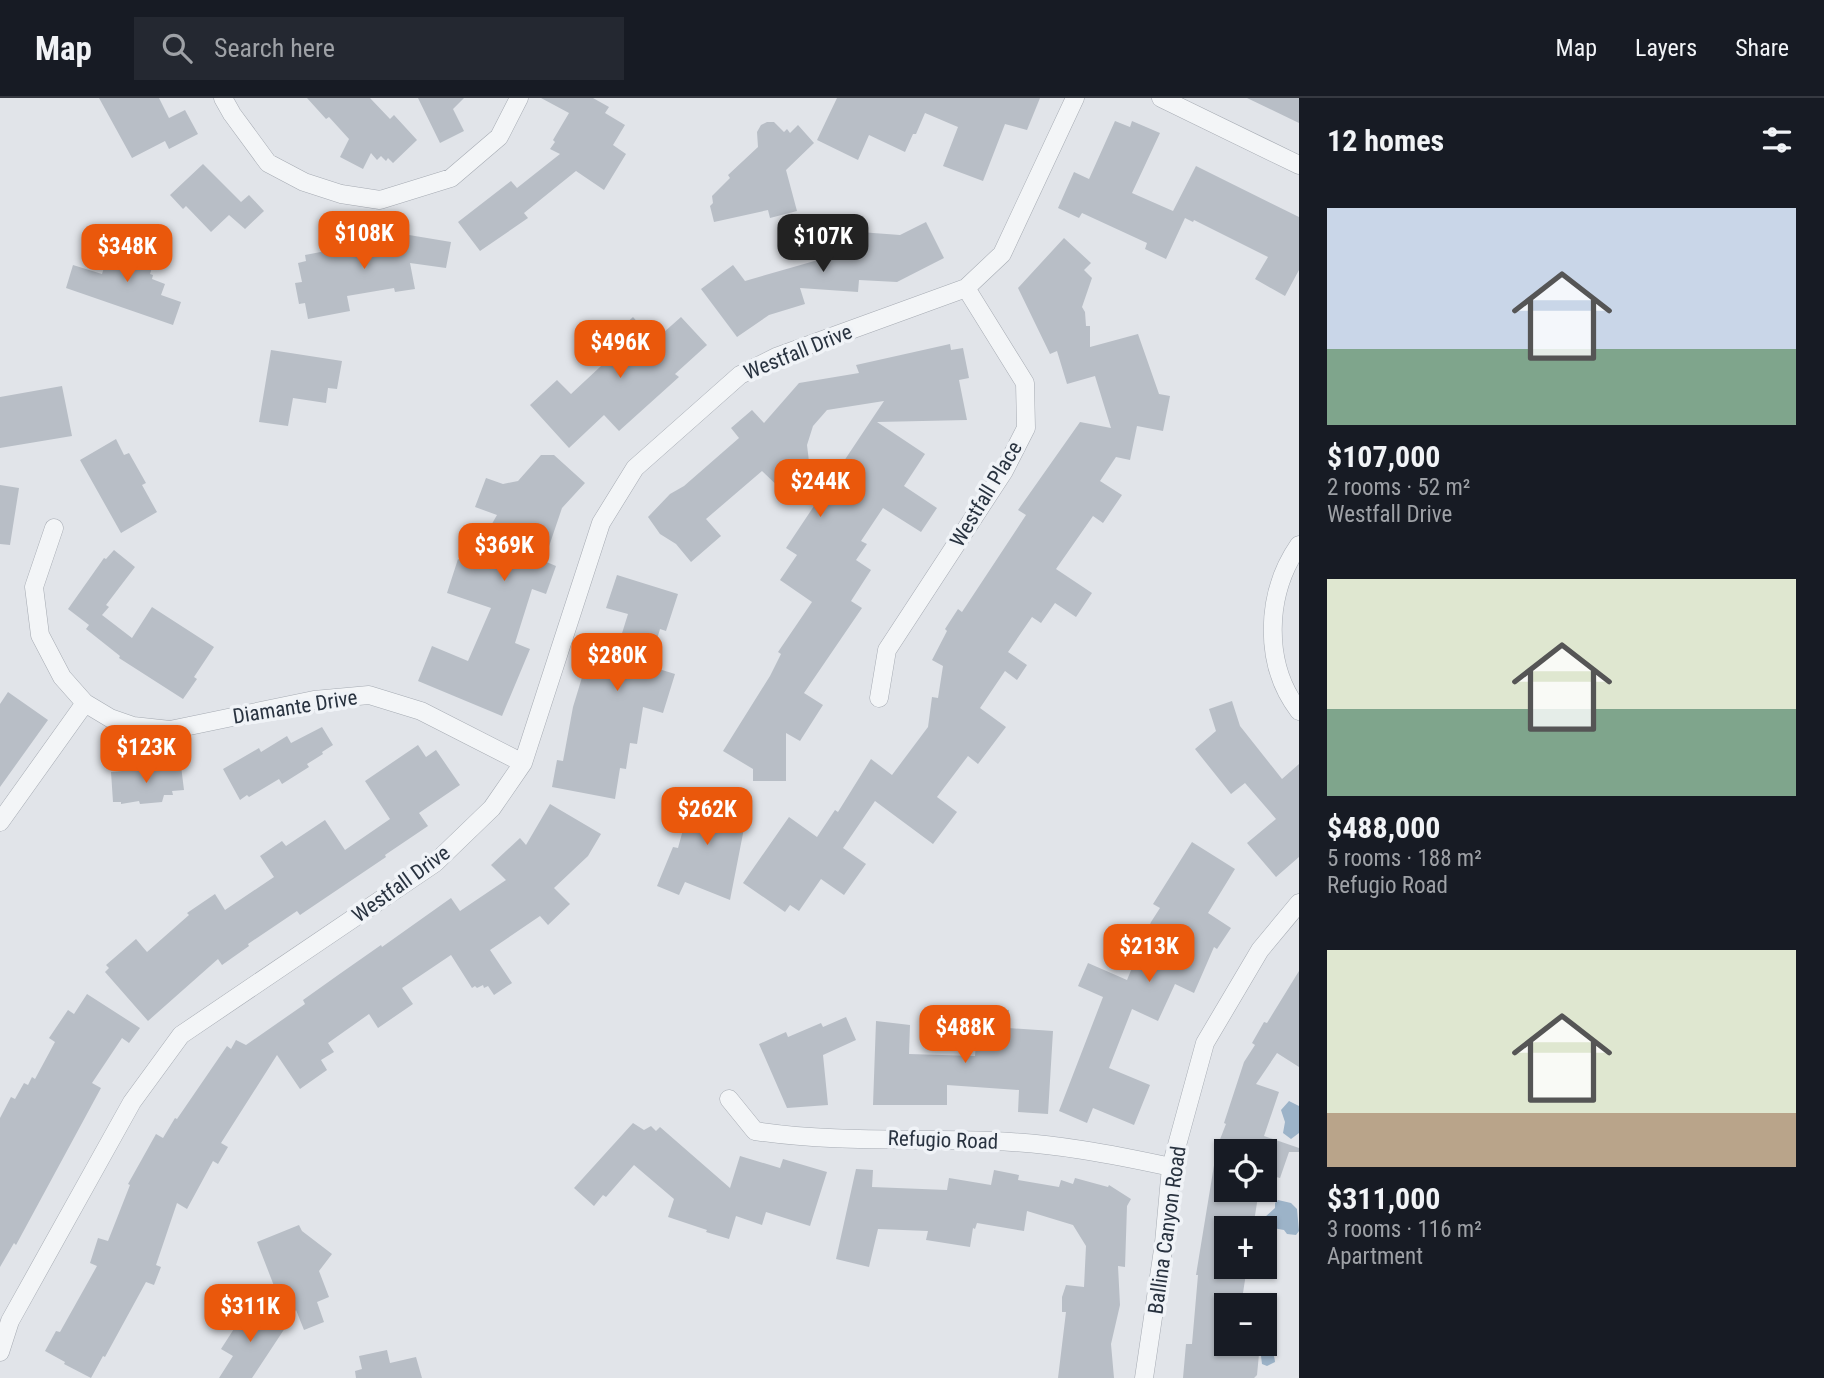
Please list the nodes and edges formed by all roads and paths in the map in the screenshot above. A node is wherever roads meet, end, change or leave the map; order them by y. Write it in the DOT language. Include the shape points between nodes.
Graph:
graph roads {
  1 [pos="223,98"];
  2 [pos="519,98"];
  3 [pos="1075,98"];
  4 [pos="1161,98"];
  5 [pos="1299,165"];
  6 [pos="966,288"];
  7 [pos="54,528"];
  8 [pos="1299,545"];
  9 [pos="879,698"];
  10 [pos="85,703"];
  11 [pos="1299,711"];
  12 [pos="523,762"];
  13 [pos="0,822"];
  14 [pos="1299,903"];
  15 [pos="729,1099"];
  16 [pos="1171,1167"];
  17 [pos="0,1352"];
  18 [pos="1144,1378"];
  1 -- 2 [label="street" via="268,163 304,182 380,200 451,178 499,137"];
  3 -- 6 [label="street, Westfall Drive" via="1002,254"];
  4 -- 5 [label="street"];
  6 -- 9 [label="street, Westfall Place" via="1026,383 1026,428 1004,471 887,650"];
  6 -- 12 [label="street, Westfall Drive" via="776,357 740,375 635,468 601,523"];
  7 -- 10 [label="street, Diamante Drive" via="34,587 40,635 62,677"];
  8 -- 11 [label="street" via="1273,605 1275,659 1288,697"];
  10 -- 12 [label="street, Diamante Drive" via="133,726 170,730 314,700 369,695 421,711"];
  10 -- 13 [label="street"];
  12 -- 17 [label="street, Westfall Drive" via="492,808 435,863 181,1034 132,1102 10,1321"];
  14 -- 16 [label="street, Ballina Canyon Road" via="1260,950 1205,1043"];
  15 -- 16 [label="street, Refugio Road" via="755,1130 781,1135 1084,1148"];
  16 -- 18 [label="street, Ballina Canyon Road"];
}
